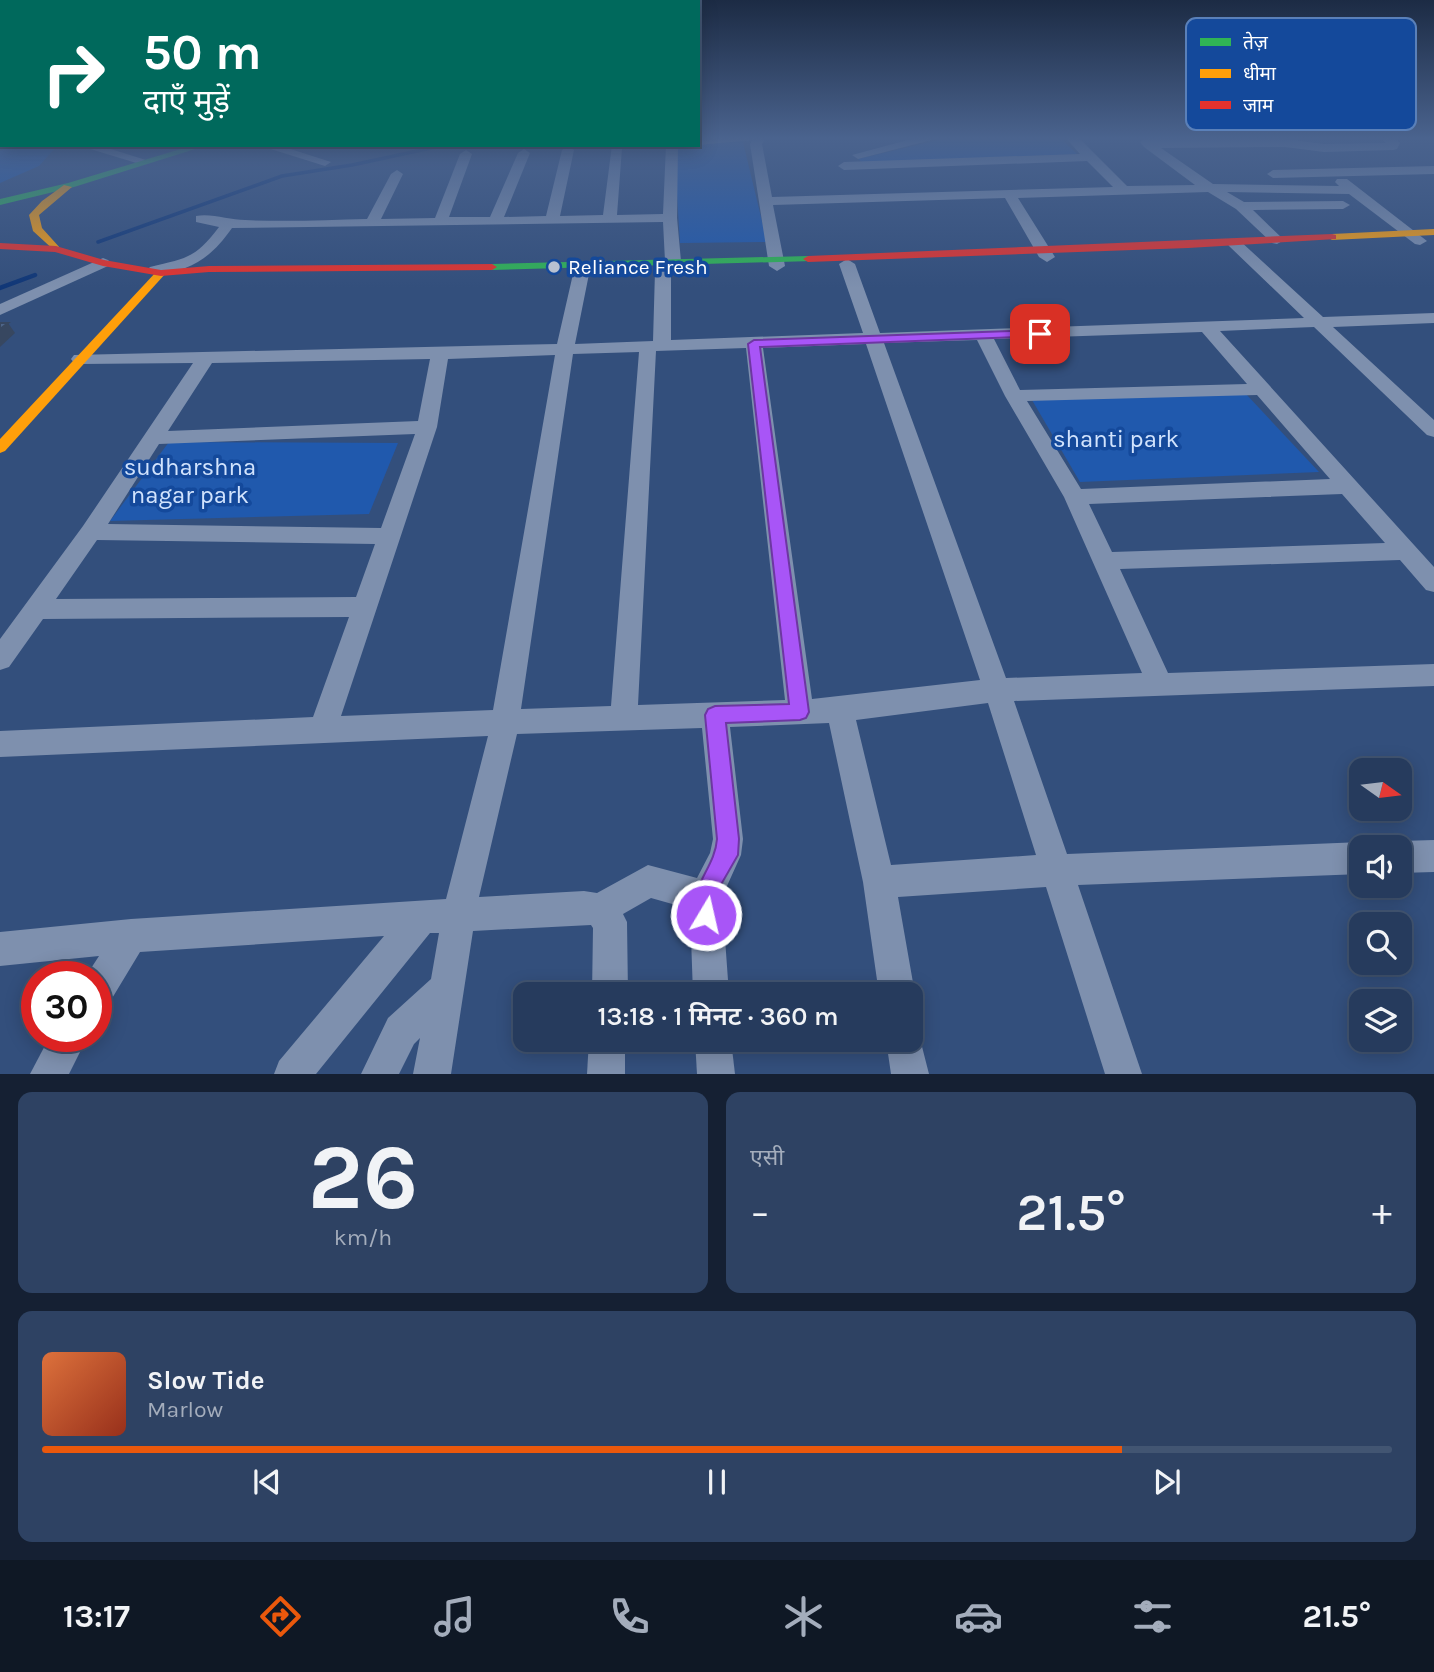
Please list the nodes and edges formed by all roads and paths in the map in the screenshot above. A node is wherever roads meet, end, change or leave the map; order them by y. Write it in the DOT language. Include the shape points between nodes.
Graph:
graph roads {
  1 [pos="62,187"];
  2 [pos="68,187"];
  3 [pos="390,187"];
  4 [pos="453,187"];
  5 [pos="509,187"];
  6 [pos="560,187"];
  7 [pos="613,187"];
  8 [pos="671,187"];
  9 [pos="764,187"];
  10 [pos="830,187"];
  11 [pos="920,187"];
  12 [pos="1120,187"];
  13 [pos="1350,187"];
  14 [pos="1356,187"];
  15 [pos="1212,188"];
  16 [pos="1353,190"];
  17 [pos="1124,191"];
  18 [pos="1009,194"];
  19 [pos="766,201"];
  20 [pos="0,202"];
  21 [pos="1373,204"];
  22 [pos="1241,206"];
  23 [pos="670,218"];
  24 [pos="201,219"];
  25 [pos="610,219"];
  26 [pos="552,220"];
  27 [pos="495,221"];
  28 [pos="440,222"];
  29 [pos="372,223"];
  30 [pos="228,224"];
  31 [pos="1427,236"];
  32 [pos="1276,240"];
  33 [pos="0,246"];
  34 [pos="1238,247"];
  35 [pos="56,249"];
  36 [pos="1045,253"];
  37 [pos="776,262"];
  38 [pos="103,263"];
  39 [pos="847,264"];
  40 [pos="668,266"];
  41 [pos="159,272"];
  42 [pos="581,274"];
  43 [pos="0,310"];
  44 [pos="1434,318"];
  45 [pos="1416,319"];
  46 [pos="1318,324"];
  47 [pos="1207,327"];
  48 [pos="1434,334"];
  49 [pos="984,336"];
  50 [pos="875,339"];
  51 [pos="754,344"];
  52 [pos="655,345"];
  53 [pos="565,349"];
  54 [pos="440,354"];
  55 [pos="207,356"];
  56 [pos="80,359"];
  57 [pos="1261,389"];
  58 [pos="1014,396"];
  59 [pos="427,427"];
  60 [pos="1434,431"];
  61 [pos="152,438"];
  62 [pos="0,448"];
  63 [pos="1349,486"];
  64 [pos="1075,497"];
  65 [pos="91,532"];
  66 [pos="387,536"];
  67 [pos="1405,551"];
  68 [pos="1106,561"];
  69 [pos="1434,583"];
  70 [pos="364,607"];
  71 [pos="34,609"];
  72 [pos="0,659"];
  73 [pos="1434,675"];
  74 [pos="1161,686"];
  75 [pos="997,690"];
  76 [pos="839,710"];
  77 [pos="800,712"];
  78 [pos="715,715"];
  79 [pos="624,718"];
  80 [pos="505,724"];
  81 [pos="323,728"];
  82 [pos="0,744"];
  83 [pos="1434,856"];
  84 [pos="1412,857"];
  85 [pos="1349,859"];
  86 [pos="1056,870"];
  87 [pos="879,882"];
  88 [pos="706,897"];
  89 [pos="600,910"];
  90 [pos="459,914"];
  91 [pos="422,917"];
  92 [pos="131,936"];
  93 [pos="0,949"];
  94 [pos="112,967"];
  95 [pos="610,982"];
  96 [pos="710,982"];
  97 [pos="895,982"];
  98 [pos="446,989"];
  99 [pos="60,1052"];
  100 [pos="607,1052"];
  101 [pos="714,1052"];
  102 [pos="906,1052"];
  103 [pos="48,1073"];
  104 [pos="292,1073"];
  105 [pos="379,1073"];
  106 [pos="432,1073"];
  107 [pos="606,1073"];
  108 [pos="716,1073"];
  109 [pos="910,1073"];
  110 [pos="1124,1073"];
  1 -- 20 [label="street"];
  2 -- 35 [label="street" via="46,202 32,220"];
  3 -- 29 [label="street"];
  4 -- 28 [label="street"];
  5 -- 27 [label="street"];
  6 -- 26 [label="street"];
  7 -- 25 [label="street"];
  8 -- 23 [label="street"];
  9 -- 19 [label="street"];
  10 -- 19 [label="street"];
  11 -- 18 [label="street"];
  12 -- 17 [label="street"];
  13 -- 16 [label="street"];
  14 -- 31 [label="street"];
  15 -- 16 [label="street"];
  15 -- 17 [label="street"];
  15 -- 22 [label="street"];
  16 -- 21 [label="street"];
  17 -- 18 [label="street"];
  18 -- 36 [label="street"];
  19 -- 37 [label="street"];
  21 -- 22 [label="street"];
  21 -- 31 [label="street"];
  22 -- 32 [label="street"];
  23 -- 25 [label="street"];
  23 -- 40 [label="street"];
  24 -- 30 [label="street"];
  25 -- 26 [label="street"];
  26 -- 27 [label="street"];
  27 -- 28 [label="street"];
  28 -- 29 [label="street"];
  29 -- 30 [label="street"];
  30 -- 41 [label="street" via="192,262"];
  31 -- 32 [label="street"];
  31 -- 34 [label="street"];
  32 -- 34 [label="street"];
  33 -- 35 [label="street"];
  34 -- 36 [label="street"];
  34 -- 46 [label="street"];
  35 -- 38 [label="street"];
  36 -- 37 [label="street"];
  36 -- 39 [label="street"];
  37 -- 39 [label="street"];
  37 -- 40 [label="street"];
  38 -- 41 [label="street"];
  38 -- 43 [label="street"];
  39 -- 50 [label="street"];
  40 -- 41 [label="street"];
  40 -- 42 [label="street"];
  40 -- 52 [label="street"];
  41 -- 42 [label="street" via="202,279"];
  41 -- 56 [label="street"];
  42 -- 53 [label="street"];
  44 -- 45 [label="street"];
  45 -- 46 [label="street"];
  45 -- 48 [label="street"];
  46 -- 47 [label="street"];
  46 -- 60 [label="street"];
  47 -- 49 [label="street"];
  47 -- 57 [label="street"];
  49 -- 50 [label="street"];
  49 -- 58 [label="street"];
  50 -- 51 [label="street"];
  50 -- 75 [label="street"];
  51 -- 52 [label="street"];
  51 -- 77 [label="street"];
  52 -- 53 [label="street"];
  52 -- 79 [label="street"];
  53 -- 54 [label="street"];
  53 -- 80 [label="street"];
  54 -- 55 [label="street"];
  54 -- 59 [label="street"];
  55 -- 56 [label="street"];
  55 -- 61 [label="street"];
  56 -- 62 [label="street"];
  57 -- 58 [label="street"];
  57 -- 63 [label="street"];
  58 -- 64 [label="street"];
  59 -- 61 [label="street"];
  59 -- 66 [label="street"];
  61 -- 65 [label="street"];
  63 -- 64 [label="street"];
  63 -- 67 [label="street"];
  64 -- 68 [label="street"];
  65 -- 66 [label="street"];
  65 -- 71 [label="street"];
  66 -- 70 [label="street"];
  67 -- 68 [label="street"];
  67 -- 69 [label="street"];
  68 -- 74 [label="street"];
  70 -- 71 [label="street"];
  70 -- 81 [label="street"];
  71 -- 72 [label="street"];
  73 -- 74 [label="street"];
  74 -- 75 [label="street"];
  75 -- 76 [label="street"];
  75 -- 86 [label="street"];
  76 -- 77 [label="street"];
  76 -- 87 [label="street"];
  77 -- 78 [label="street"];
  78 -- 79 [label="street"];
  78 -- 88 [label="street" via="727,847"];
  79 -- 80 [label="street"];
  80 -- 81 [label="street"];
  80 -- 90 [label="street"];
  81 -- 82 [label="street"];
  83 -- 84 [label="street"];
  85 -- 86 [label="street"];
  86 -- 87 [label="street"];
  86 -- 110 [label="street"];
  87 -- 97 [label="street"];
  88 -- 89 [label="street" via="648,881"];
  88 -- 96 [label="street"];
  89 -- 90 [label="street"];
  89 -- 95 [label="street" via="610,922"];
  90 -- 91 [label="street"];
  90 -- 98 [label="street"];
  91 -- 92 [label="street"];
  91 -- 104 [label="street"];
  92 -- 93 [label="street"];
  92 -- 94 [label="street"];
  98 -- 105 [label="street" via="401,1031"];
  98 -- 106 [label="street"];
  99 -- 103 [label="street"];
  100 -- 107 [label="street"];
  101 -- 108 [label="street"];
  102 -- 109 [label="street"];
}
